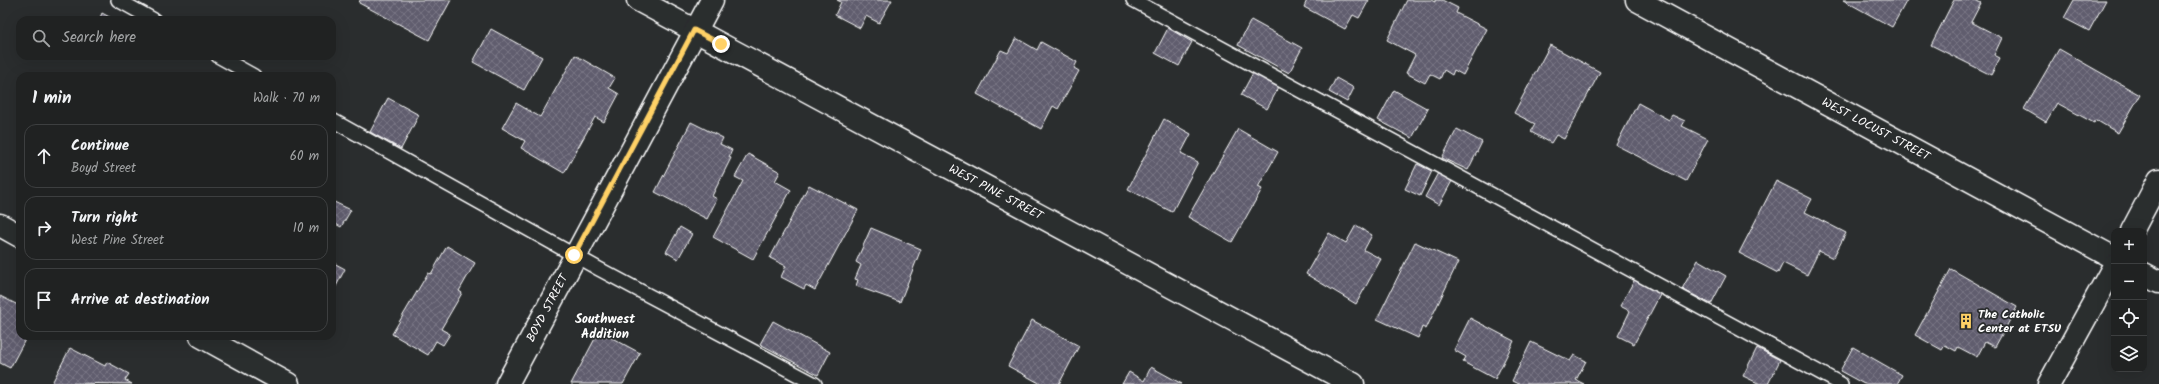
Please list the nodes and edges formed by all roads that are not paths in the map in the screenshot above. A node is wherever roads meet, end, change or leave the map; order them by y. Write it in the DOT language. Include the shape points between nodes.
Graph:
graph roads {
  1 [pos="118,0"];
  2 [pos="638,0"];
  3 [pos="712,0"];
  4 [pos="1133,0"];
  5 [pos="1637,0"];
  6 [pos="147,16"];
  7 [pos="694,30"];
  8 [pos="225,60"];
  9 [pos="247,72"];
  10 [pos="336,122"];
  11 [pos="2159,180"];
  12 [pos="0,225"];
  13 [pos="2134,228"];
  14 [pos="16,234"];
  15 [pos="574,255"];
  16 [pos="2111,256"];
  17 [pos="2111,271"];
  18 [pos="2147,276"];
  19 [pos="2159,282"];
  20 [pos="208,340"];
  21 [pos="288,384"];
  22 [pos="506,384"];
  23 [pos="815,384"];
  24 [pos="1353,384"];
  25 [pos="1841,384"];
  26 [pos="2049,384"];
  1 -- 6 [label="lane"];
  2 -- 7 [label="street, WEST PINE STREET"];
  3 -- 7 [label="street, BOYD STREET"];
  4 -- 25 [label="lane"];
  5 -- 16 [label="street, WEST LOCUST STREET"];
  7 -- 15 [label="street, BOYD STREET"];
  7 -- 24 [label="street, WEST PINE STREET"];
  8 -- 9 [label="lane"];
  10 -- 15 [label="lane"];
  11 -- 13 [label="street"];
  12 -- 14 [label="street"];
  15 -- 22 [label="street, BOYD STREET"];
  15 -- 23 [label="lane"];
  17 -- 26 [label="street"];
  18 -- 19 [label="street"];
  20 -- 21 [label="street"];
}
